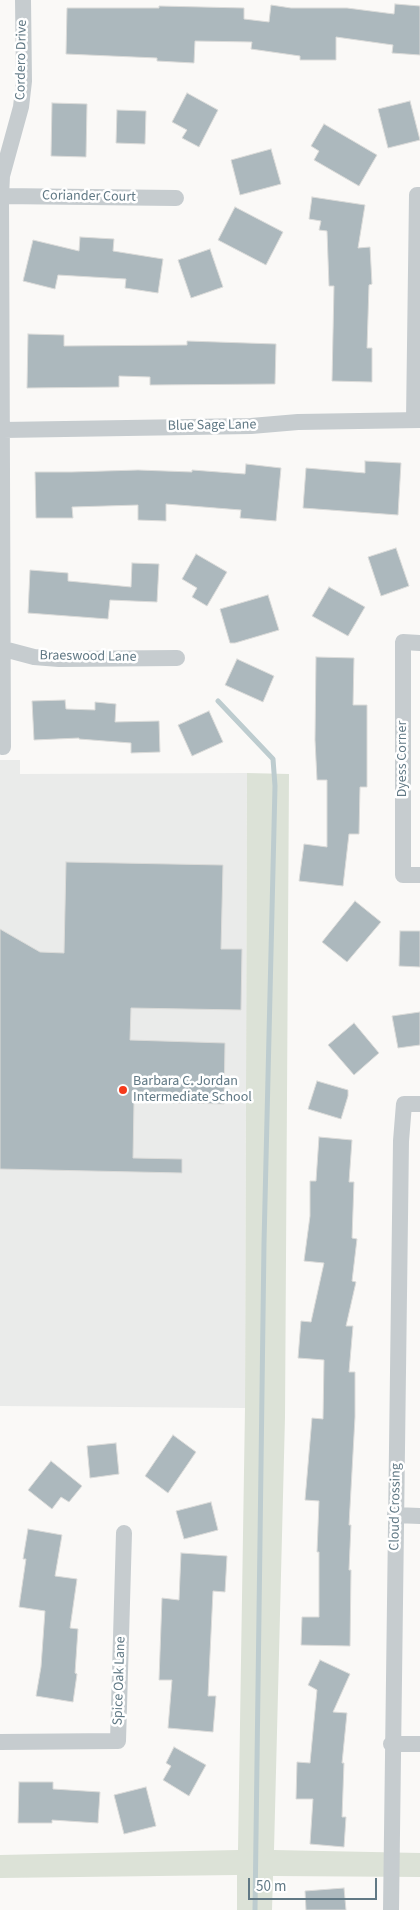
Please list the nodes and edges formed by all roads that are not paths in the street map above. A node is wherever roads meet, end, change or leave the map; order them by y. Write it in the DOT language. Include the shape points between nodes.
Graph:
graph roads {
  1 [pos="23,0"];
  2 [pos="418,195"];
  3 [pos="1,196"];
  4 [pos="176,198"];
  5 [pos="417,420"];
  6 [pos="3,430"];
  7 [pos="420,643"];
  8 [pos="2,649"];
  9 [pos="177,658"];
  10 [pos="3,747"];
  11 [pos="420,875"];
  12 [pos="412,1104"];
  13 [pos="396,1515"];
  14 [pos="420,1516"];
  15 [pos="124,1533"];
  16 [pos="0,1742"];
  17 [pos="392,1744"];
  18 [pos="420,1744"];
  19 [pos="390,1910"];
  1 -- 3 [label="street, Cordero Drive" via="24,81 21,107 2,176"];
  2 -- 5 [label="street"];
  3 -- 4 [label="street, Coriander Court"];
  3 -- 6 [label="street, Cordero Drive"];
  5 -- 6 [label="street, Blue Sage Lane"];
  6 -- 8 [label="street, Cordero Drive"];
  7 -- 11 [label="street, Dyess Corner" via="403,642 403,875"];
  8 -- 9 [label="street, Braeswood Lane" via="59,659"];
  8 -- 10 [label="street, Cordero Drive"];
  12 -- 13 [label="street, Cloud Crossing" via="401,1141"];
  13 -- 14 [label="street"];
  13 -- 17 [label="street, Cloud Crossing"];
  15 -- 16 [label="street, Spice Oak Lane" via="118,1741"];
  17 -- 18 [label="street"];
  17 -- 19 [label="street, Cloud Crossing"];
}
